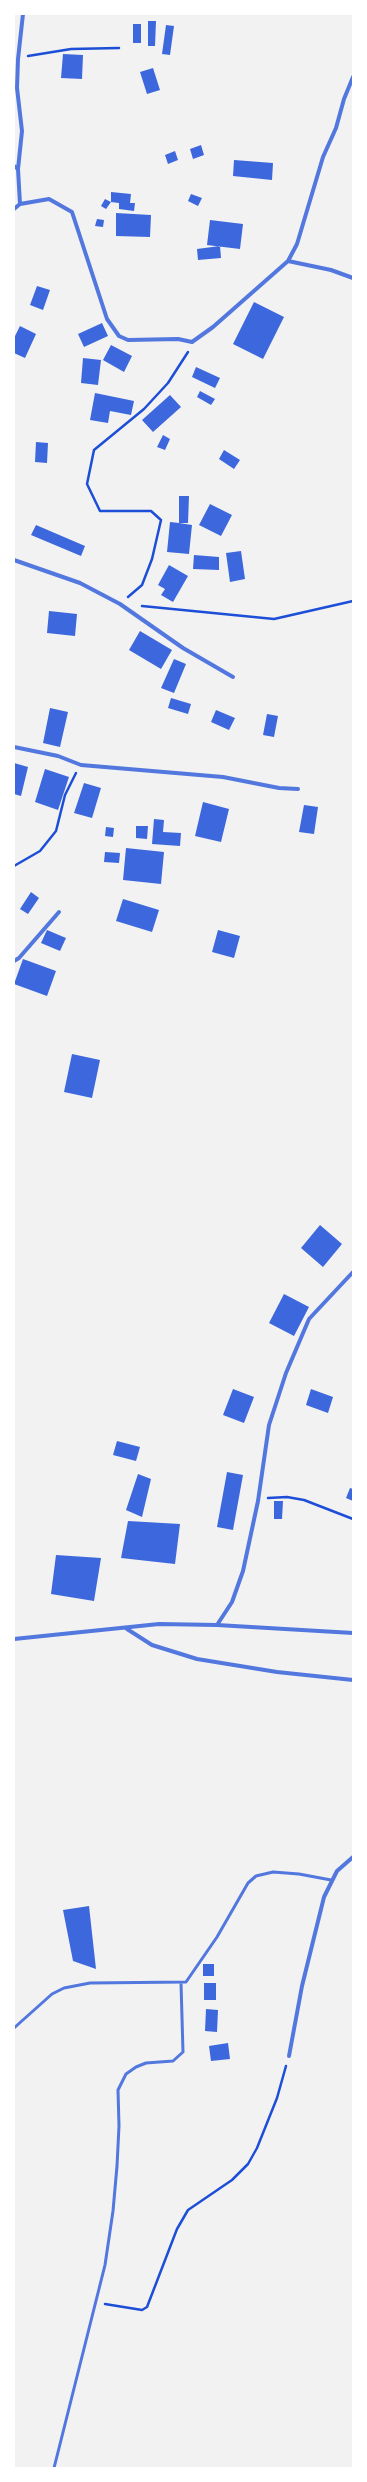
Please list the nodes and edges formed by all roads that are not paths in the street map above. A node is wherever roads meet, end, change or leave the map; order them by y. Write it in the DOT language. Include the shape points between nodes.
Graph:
graph roads {
  1 [pos="23,14"];
  2 [pos="353,77"];
  3 [pos="16,167"];
  4 [pos="20,204"];
  5 [pos="14,209"];
  6 [pos="288,261"];
  7 [pos="353,278"];
  8 [pos="14,560"];
  9 [pos="233,677"];
  10 [pos="14,747"];
  11 [pos="298,789"];
  12 [pos="59,912"];
  13 [pos="14,961"];
  14 [pos="353,1272"];
  15 [pos="217,1625"];
  16 [pos="127,1629"];
  17 [pos="353,1633"];
  18 [pos="14,1640"];
  19 [pos="353,1680"];
  20 [pos="353,1857"];
  21 [pos="330,1880"];
  22 [pos="181,1983"];
  23 [pos="14,2028"];
  24 [pos="289,2056"];
  25 [pos="54,2468"];
  1 -- 3 [label="street" via="17,88 22,131"];
  2 -- 6 [label="street" via="324,157 297,244"];
  3 -- 4 [label="street"];
  4 -- 5 [label="street"];
  4 -- 6 [label="street" via="49,199 72,212 107,319 119,336 128,340 178,339 192,342 213,327"];
  6 -- 7 [label="street" via="331,270"];
  8 -- 9 [label="street" via="80,583 120,604 183,648"];
  10 -- 11 [label="street" via="58,756 81,765 223,778"];
  12 -- 13 [label="street"];
  14 -- 15 [label="street" via="309,1319 286,1373 269,1425 258,1501 243,1571 232,1602"];
  15 -- 16 [label="street" via="159,1624"];
  15 -- 17 [label="street"];
  16 -- 18 [label="street"];
  16 -- 19 [label="street" via="152,1645 196,1659 277,1672"];
  20 -- 21 [label="street"];
  21 -- 22 [label="lane" via="273,1872 256,1876 248,1883 186,1982"];
  21 -- 24 [label="street" via="302,1986"];
  22 -- 23 [label="lane" via="90,1983 64,1988 52,1994"];
  22 -- 25 [label="lane" via="183,2052 173,2061 146,2063 136,2067 126,2074 118,2090 119,2126 113,2211 105,2265"];
}
